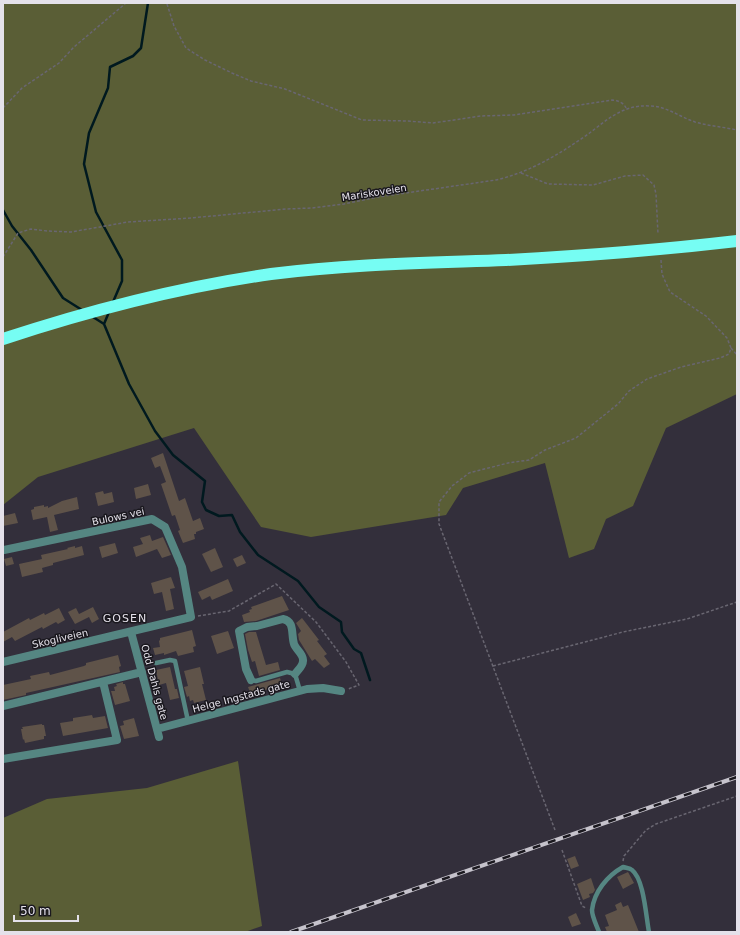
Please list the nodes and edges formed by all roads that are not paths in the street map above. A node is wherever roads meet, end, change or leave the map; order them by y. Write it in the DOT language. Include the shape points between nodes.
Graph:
graph roads {
  1 [pos="737,235"];
  2 [pos="737,241"];
  3 [pos="3,332"];
  4 [pos="3,339"];
  5 [pos="4,550"];
  6 [pos="191,617"];
  7 [pos="131,632"];
  8 [pos="3,662"];
  9 [pos="156,663"];
  10 [pos="142,672"];
  11 [pos="295,674"];
  12 [pos="251,680"];
  13 [pos="103,682"];
  14 [pos="300,691"];
  15 [pos="341,691"];
  16 [pos="3,706"];
  17 [pos="188,721"];
  18 [pos="158,733"];
  19 [pos="3,759"];
  20 [pos="599,932"];
  21 [pos="648,932"];
  1 -- 3 [label="highway" via="556,251 355,260 273,268 136,293"];
  2 -- 4 [label="highway" via="595,255 386,265 273,274 152,296 85,313"];
  5 -- 6 [label="street, Bulows vei" via="152,519 165,527 182,567"];
  6 -- 7 [label="street, Skogliveien"];
  7 -- 8 [label="street, Skogliveien"];
  7 -- 10 [label="street, Odd Dahls gate"];
  9 -- 17 [label="lane, Helge Ingstads gate" via="175,661"];
  10 -- 13 [label="street"];
  10 -- 18 [label="street, Odd Dahls gate"];
  11 -- 12 [label="lane, Helge Ingstads gate" via="287,672 256,681"];
  11 -- 12 [label="street, Helge Ingstads gate" via="303,658 294,644 290,624 283,619 239,631 246,669"];
  11 -- 14 [label="lane, Helge Ingstads gate"];
  13 -- 16 [label="street"];
  13 -- 19 [label="street" via="116,740"];
  14 -- 15 [label="street, Helge Ingstads gate" via="322,688"];
  14 -- 17 [label="street, Helge Ingstads gate"];
  17 -- 18 [label="street, Helge Ingstads gate"];
  20 -- 21 [label="lane" via="592,912 594,901 602,885 623,867 631,870 641,885"];
}
